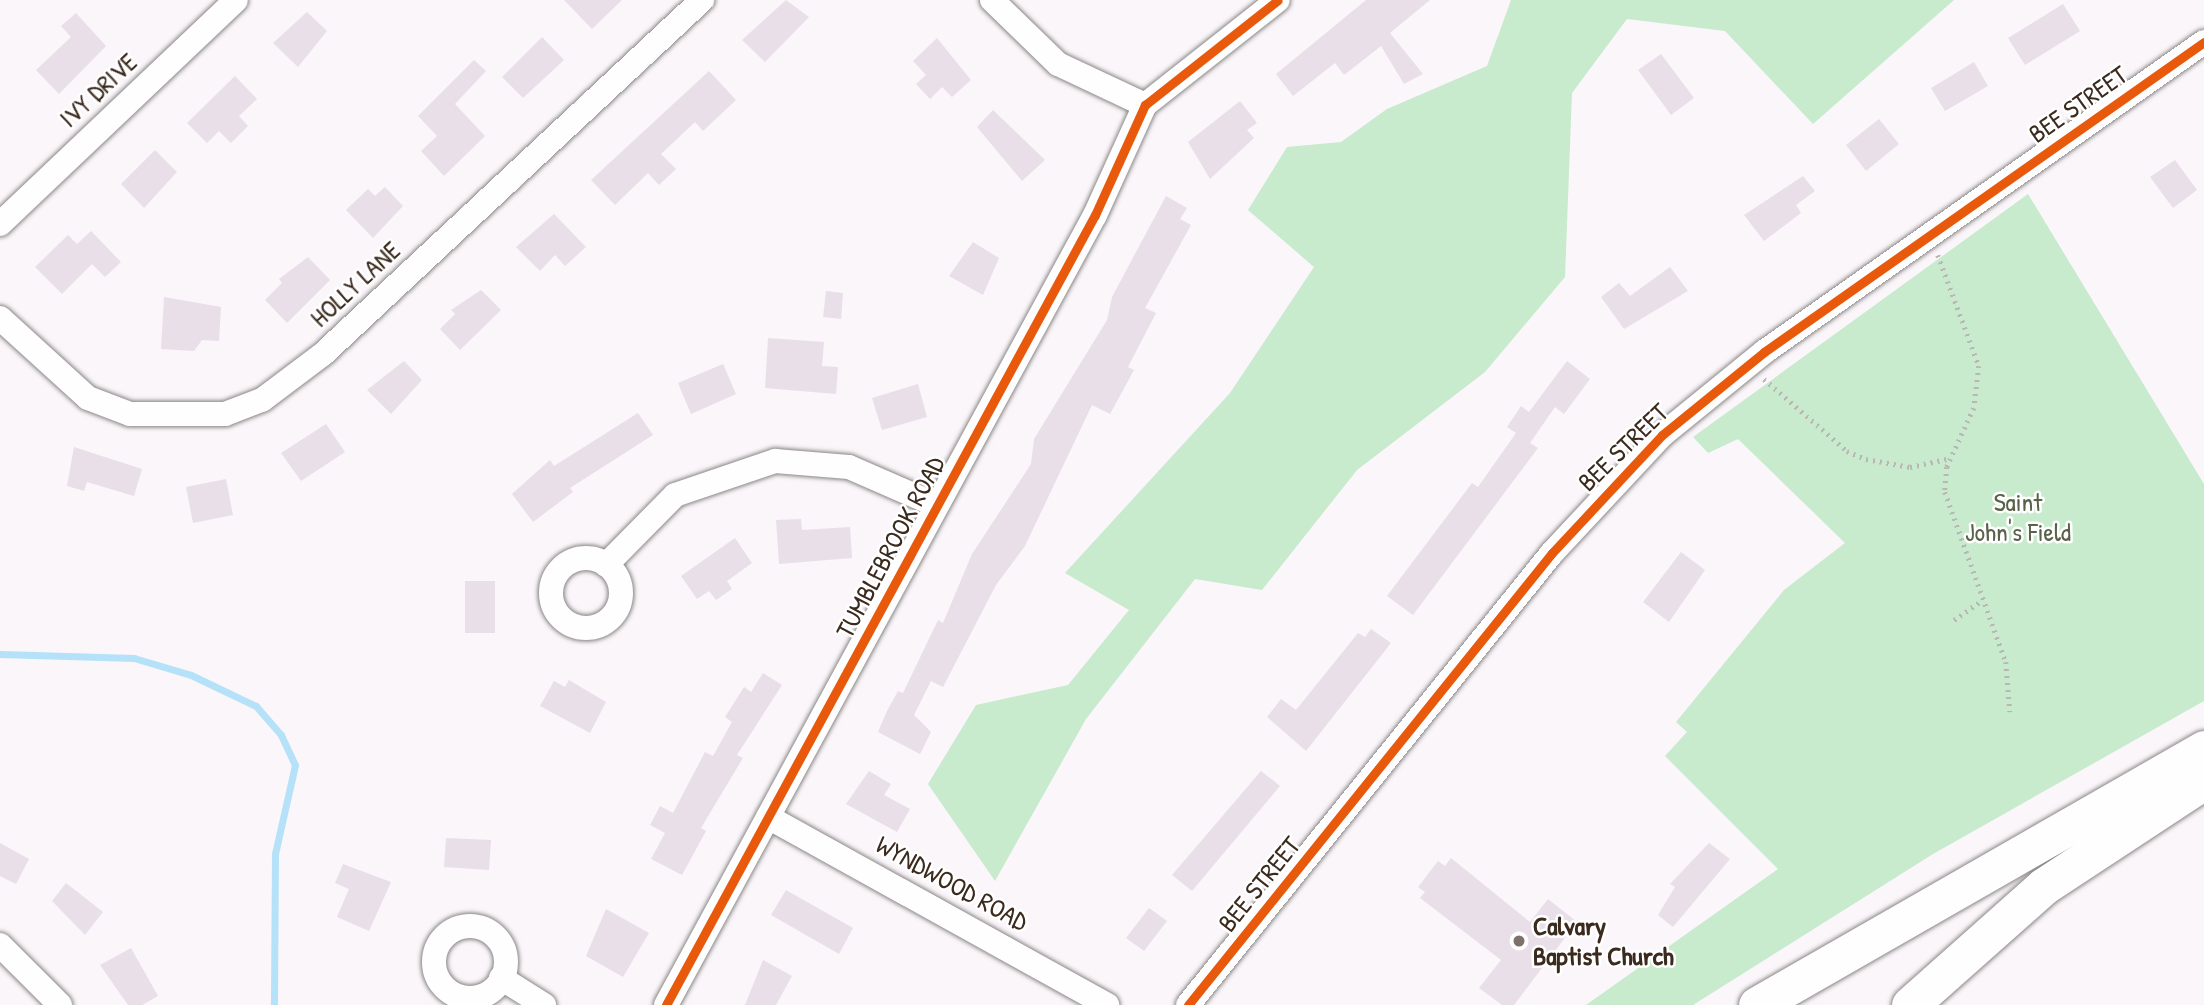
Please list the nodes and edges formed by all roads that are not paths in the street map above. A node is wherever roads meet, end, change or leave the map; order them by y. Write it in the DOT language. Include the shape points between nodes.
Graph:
graph roads {
  1 [pos="236,0"];
  2 [pos="702,0"];
  3 [pos="992,0"];
  4 [pos="1279,0"];
  5 [pos="2204,41"];
  6 [pos="1145,105"];
  7 [pos="0,223"];
  8 [pos="0,318"];
  9 [pos="936,505"];
  10 [pos="606,565"];
  11 [pos="2204,749"];
  12 [pos="2204,781"];
  13 [pos="768,817"];
  14 [pos="0,945"];
  15 [pos="502,978"];
  16 [pos="60,1005"];
  17 [pos="544,1005"];
  18 [pos="666,1005"];
  19 [pos="1107,1005"];
  20 [pos="1188,1005"];
  21 [pos="1757,1005"];
  22 [pos="1910,1005"];
  1 -- 7 [label="street, IVY DRIVE"];
  2 -- 8 [label="street, HOLLY LANE" via="323,354 262,400 225,414 130,414 88,398"];
  3 -- 6 [label="street" via="1058,64"];
  4 -- 6 [label="street"];
  5 -- 20 [label="street, BEE STREET" via="1748,364 1662,435 1585,514"];
  6 -- 9 [label="street, TUMBLEBROOK ROAD" via="1095,215"];
  9 -- 10 [label="street" via="849,467 775,461 675,495"];
  9 -- 13 [label="street, TUMBLEBROOK ROAD"];
  11 -- 21 [label="highway"];
  12 -- 22 [label="highway" via="2044,887"];
  13 -- 18 [label="street, TUMBLEBROOK ROAD"];
  13 -- 19 [label="street, WYNDWOOD ROAD"];
  14 -- 16 [label="street"];
  15 -- 17 [label="street"];
}
